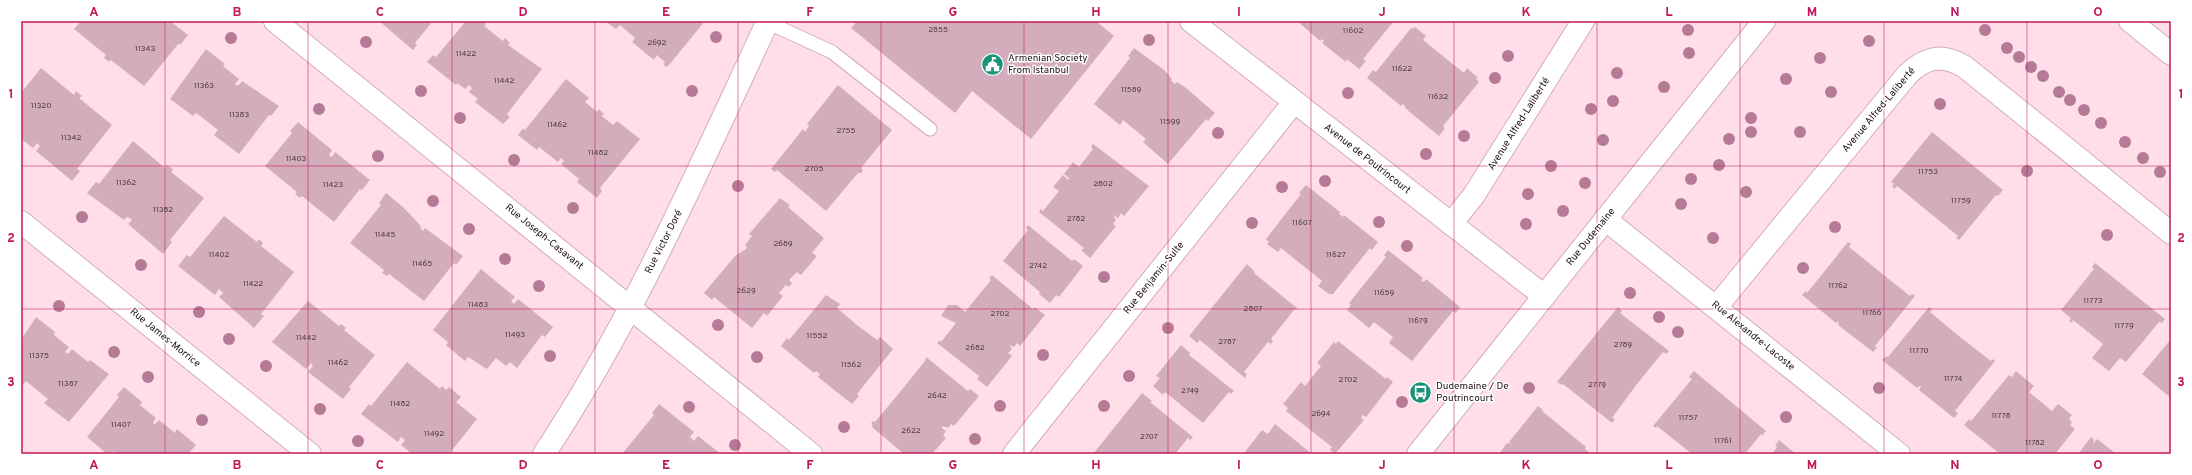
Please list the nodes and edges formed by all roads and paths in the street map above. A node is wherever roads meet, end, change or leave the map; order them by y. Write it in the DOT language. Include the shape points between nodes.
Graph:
graph roads {
  1 [pos="275,21"];
  2 [pos="1191,21"];
  3 [pos="1583,21"];
  4 [pos="1764,21"];
  5 [pos="2130,21"];
  6 [pos="767,22"];
  7 [pos="2171,54"];
  8 [pos="1294,102"];
  9 [pos="930,129"];
  10 [pos="1605,219"];
  11 [pos="21,222"];
  12 [pos="1451,224"];
  13 [pos="2171,232"];
  14 [pos="1544,296"];
  15 [pos="1717,306"];
  16 [pos="630,307"];
  17 [pos="310,454"];
  18 [pos="544,454"];
  19 [pos="811,454"];
  20 [pos="1014,454"];
  21 [pos="1418,454"];
  22 [pos="1899,454"];
  1 -- 16 [label="main road, Rue Joseph-Casavant"];
  2 -- 8 [label="main road, Avenue de Poutrincourt"];
  3 -- 12 [label="main road, Avenue Alfred-Laliberté" via="1474,195"];
  4 -- 10 [label="main road, Rue Dudemaine"];
  5 -- 7 [label="main road"];
  6 -- 9 [label="lane" via="832,52"];
  6 -- 16 [label="main road, Rue Victor Doré" via="681,206"];
  8 -- 12 [label="main road, Avenue de Poutrincourt"];
  8 -- 20 [label="main road, Rue Benjamin-Sulte"];
  10 -- 14 [label="main road, Rue Dudemaine"];
  10 -- 15 [label="main road, Rue Alexandre-Lacoste"];
  11 -- 17 [label="main road, Rue James-Morrice"];
  12 -- 14 [label="main road, Avenue de Poutrincourt"];
  13 -- 15 [label="main road, Avenue Alfred-Laliberté" via="1965,67 1951,60 1931,59 1921,63 1907,76"];
  14 -- 21 [label="main road, Rue Dudemaine"];
  15 -- 22 [label="main road, Rue Alexandre-Lacoste"];
  16 -- 18 [label="main road, Rue Victor Doré" via="581,397"];
  16 -- 19 [label="main road, Rue Joseph-Casavant"];
}
